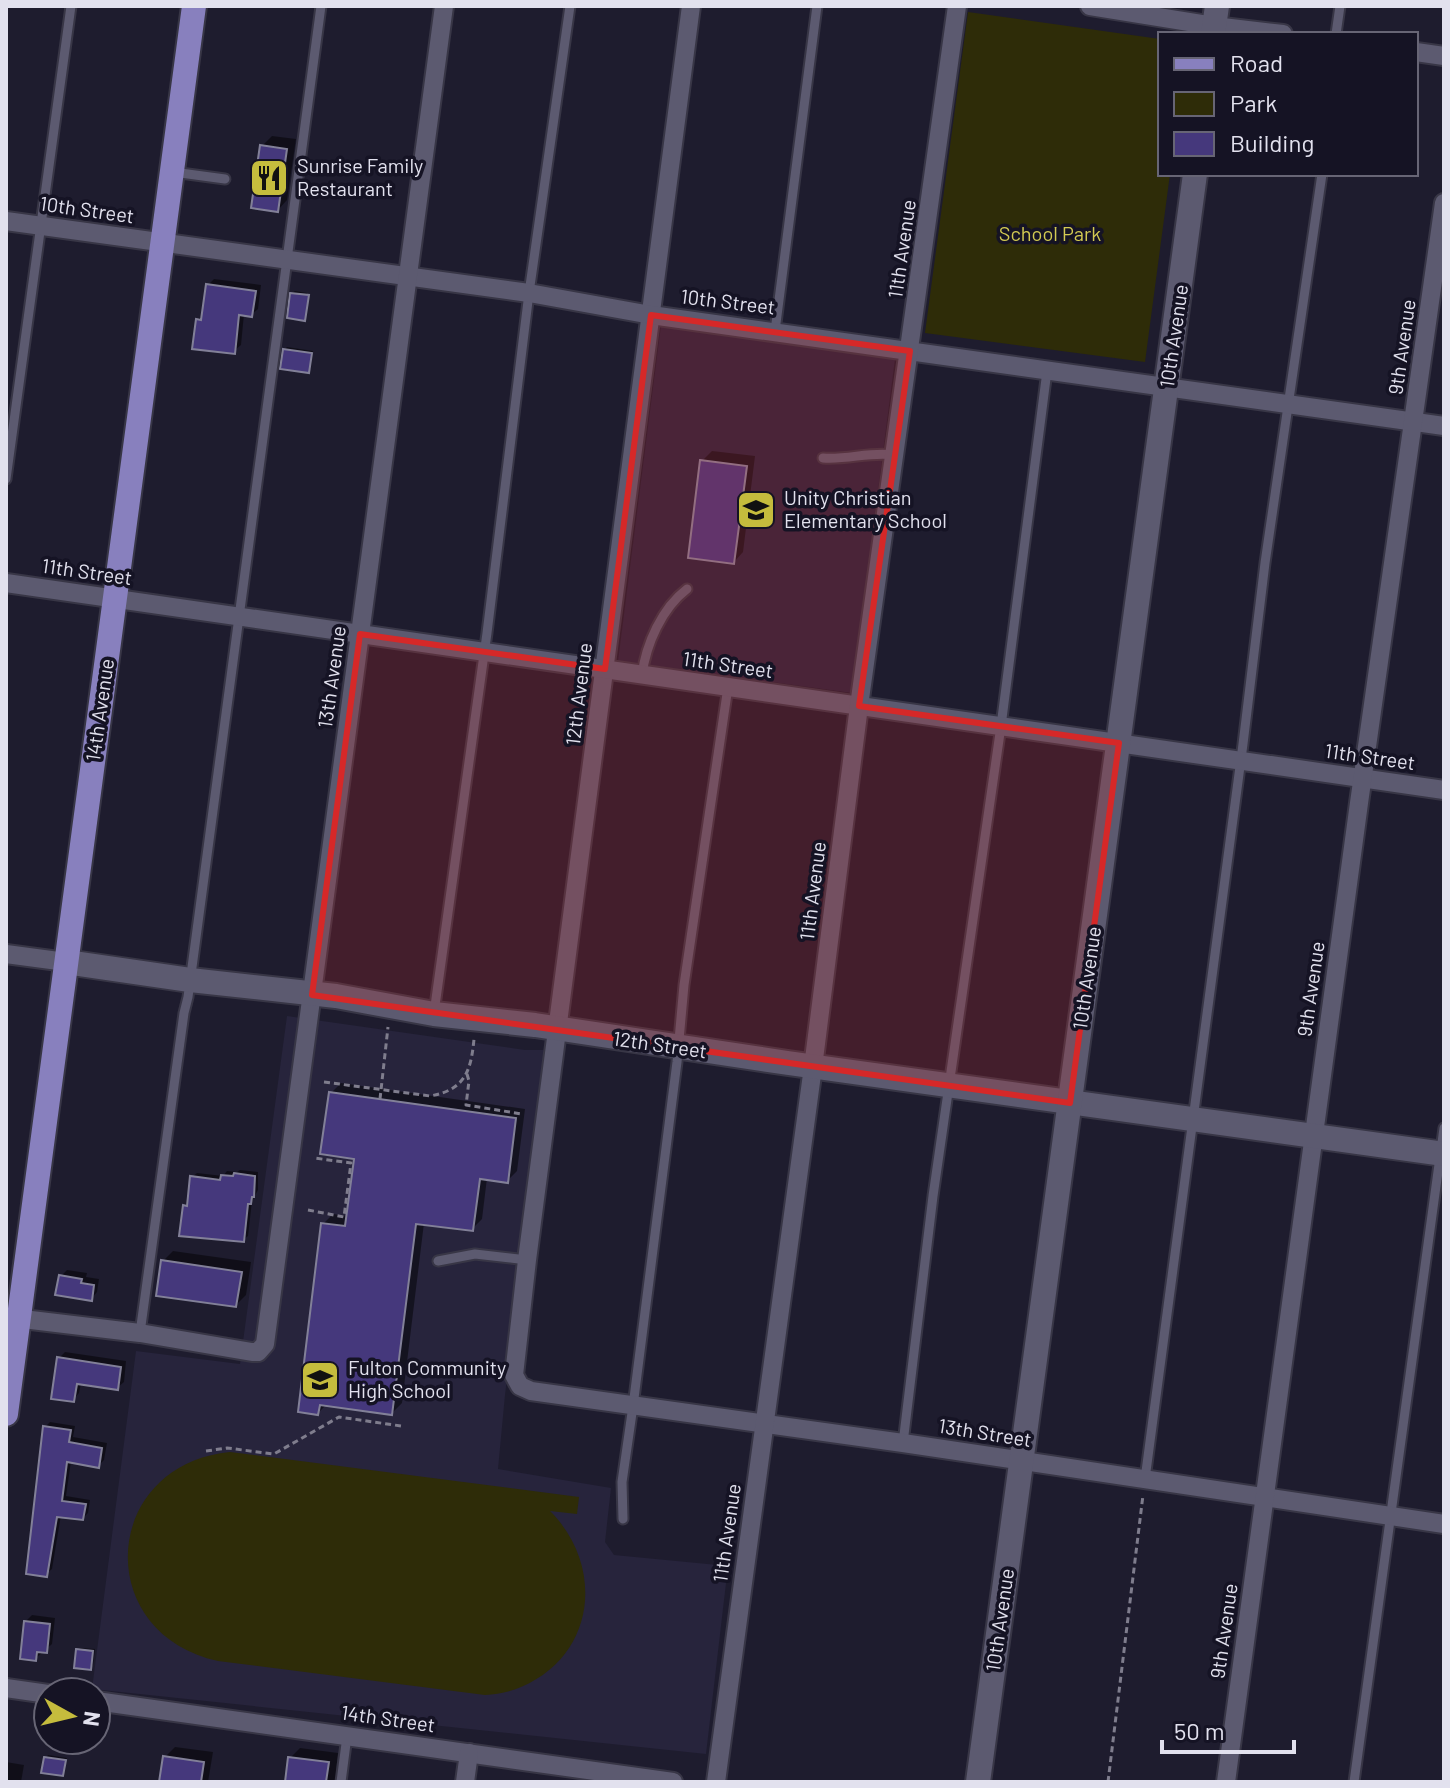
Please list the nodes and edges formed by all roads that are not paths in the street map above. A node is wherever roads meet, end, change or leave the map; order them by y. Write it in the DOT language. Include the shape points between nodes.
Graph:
graph roads {
  1 [pos="71,6"];
  2 [pos="194,6"];
  3 [pos="321,6"];
  4 [pos="444,6"];
  5 [pos="570,6"];
  6 [pos="691,6"];
  7 [pos="817,6"];
  8 [pos="957,6"];
  9 [pos="1092,6"];
  10 [pos="1340,6"];
  11 [pos="1215,22"];
  12 [pos="1272,32"];
  13 [pos="1336,32"];
  14 [pos="1418,52"];
  15 [pos="1444,56"];
  16 [pos="171,172"];
  17 [pos="1195,176"];
  18 [pos="1322,176"];
  19 [pos="225,179"];
  20 [pos="1444,203"];
  21 [pos="6,221"];
  22 [pos="42,226"];
  23 [pos="162,243"];
  24 [pos="288,260"];
  25 [pos="408,277"];
  26 [pos="529,293"];
  27 [pos="651,315"];
  28 [pos="775,331"];
  29 [pos="910,351"];
  30 [pos="1047,371"];
  31 [pos="1167,388"];
  32 [pos="1289,404"];
  33 [pos="1414,421"];
  34 [pos="1444,426"];
  35 [pos="895,455"];
  36 [pos="823,458"];
  37 [pos="6,479"];
  38 [pos="6,583"];
  39 [pos="687,589"];
  40 [pos="115,598"];
  41 [pos="238,616"];
  42 [pos="360,634"];
  43 [pos="483,651"];
  44 [pos="605,669"];
  45 [pos="642,675"];
  46 [pos="728,687"];
  47 [pos="859,706"];
  48 [pos="1001,726"];
  49 [pos="1119,743"];
  50 [pos="1241,760"];
  51 [pos="1362,778"];
  52 [pos="1444,790"];
  53 [pos="6,954"];
  54 [pos="66,962"];
  55 [pos="190,980"];
  56 [pos="312,995"];
  57 [pos="434,1014"];
  58 [pos="558,1029"];
  59 [pos="679,1048"];
  60 [pos="813,1067"];
  61 [pos="949,1085"];
  62 [pos="1070,1103"];
  63 [pos="1192,1119"];
  64 [pos="1444,1128"];
  65 [pos="1314,1137"];
  66 [pos="1442,1154"];
  67 [pos="527,1260"];
  68 [pos="438,1261"];
  69 [pos="12,1318"];
  70 [pos="140,1333"];
  71 [pos="520,1386"];
  72 [pos="633,1406"];
  73 [pos="6,1414"];
  74 [pos="764,1425"];
  75 [pos="903,1443"];
  76 [pos="1022,1461"];
  77 [pos="1145,1479"];
  78 [pos="1265,1496"];
  79 [pos="1392,1516"];
  80 [pos="623,1519"];
  81 [pos="1444,1524"];
  82 [pos="6,1688"];
  83 [pos="32,1692"];
  84 [pos="112,1703"];
  85 [pos="347,1736"];
  86 [pos="469,1753"];
  87 [pos="341,1782"];
  88 [pos="465,1782"];
  89 [pos="673,1782"];
  90 [pos="716,1782"];
  91 [pos="978,1782"];
  92 [pos="1226,1782"];
  93 [pos="1354,1782"];
  1 -- 22 [label="lane"];
  2 -- 16 [label="main road, 14th Avenue"];
  3 -- 24 [label="lane"];
  4 -- 25 [label="street, 13th Avenue"];
  5 -- 26 [label="lane"];
  6 -- 27 [label="street, 12th Avenue"];
  7 -- 28 [label="lane"];
  8 -- 29 [label="street, 11th Avenue"];
  9 -- 11 [label="street"];
  10 -- 13 [label="lane"];
  11 -- 12 [label="street"];
  14 -- 15 [label="street"];
  16 -- 19 [label="lane"];
  16 -- 23 [label="main road, 14th Avenue"];
  17 -- 31 [label="street, 10th Avenue"];
  18 -- 32 [label="lane"];
  20 -- 33 [label="street, 9th Avenue"];
  21 -- 22 [label="street, 10th Street"];
  22 -- 23 [label="street, 10th Street"];
  22 -- 37 [label="lane"];
  23 -- 24 [label="street, 10th Street"];
  23 -- 40 [label="main road, 14th Avenue"];
  24 -- 25 [label="street, 10th Street"];
  24 -- 41 [label="lane"];
  25 -- 26 [label="street, 10th Street"];
  25 -- 42 [label="street, 13th Avenue"];
  26 -- 27 [label="street, 10th Street"];
  26 -- 43 [label="lane"];
  27 -- 28 [label="street, 10th Street"];
  27 -- 44 [label="street, 12th Avenue"];
  28 -- 29 [label="street, 10th Street"];
  29 -- 30 [label="street, 10th Street"];
  29 -- 35 [label="street, 11th Avenue"];
  30 -- 31 [label="street, 10th Street"];
  30 -- 48 [label="lane"];
  31 -- 32 [label="street, 10th Street"];
  31 -- 49 [label="street, 10th Avenue"];
  32 -- 33 [label="street, 10th Street"];
  32 -- 50 [label="lane"];
  33 -- 34 [label="street, 10th Street"];
  33 -- 51 [label="street, 9th Avenue"];
  35 -- 36 [label="lane"];
  35 -- 47 [label="street, 11th Avenue"];
  38 -- 40 [label="street, 11th Street"];
  39 -- 45 [label="lane" via="669,606"];
  40 -- 41 [label="street, 11th Street"];
  40 -- 54 [label="main road, 14th Avenue"];
  41 -- 42 [label="street, 11th Street"];
  41 -- 55 [label="lane"];
  42 -- 43 [label="street, 11th Street"];
  42 -- 56 [label="street, 13th Avenue"];
  43 -- 44 [label="street, 11th Street"];
  43 -- 57 [label="lane"];
  44 -- 45 [label="street, 11th Street"];
  44 -- 58 [label="street, 12th Avenue"];
  45 -- 46 [label="street, 11th Street"];
  46 -- 47 [label="street, 11th Street"];
  46 -- 59 [label="lane"];
  47 -- 48 [label="street, 11th Street"];
  47 -- 60 [label="street, 11th Avenue"];
  48 -- 49 [label="street, 11th Street"];
  48 -- 61 [label="lane"];
  49 -- 50 [label="street, 11th Street"];
  49 -- 62 [label="street, 10th Avenue"];
  50 -- 51 [label="street, 11th Street"];
  50 -- 63 [label="lane"];
  51 -- 52 [label="street, 11th Street"];
  51 -- 65 [label="street, 9th Avenue"];
  53 -- 54 [label="street, 12th Street"];
  54 -- 55 [label="street, 12th Street"];
  54 -- 69 [label="main road, 14th Avenue"];
  55 -- 56 [label="street, 12th Street"];
  55 -- 70 [label="lane"];
  56 -- 57 [label="street, 12th Street"];
  56 -- 70 [label="street, 13th Avenue" via="265,1344 252,1352"];
  57 -- 58 [label="street, 12th Street"];
  58 -- 59 [label="street, 12th Street"];
  58 -- 67 [label="street, 12th Avenue"];
  59 -- 60 [label="street, 12th Street"];
  59 -- 72 [label="lane"];
  60 -- 61 [label="street, 12th Street"];
  60 -- 74 [label="street, 11th Avenue"];
  61 -- 62 [label="street, 12th Street"];
  61 -- 75 [label="lane"];
  62 -- 63 [label="street, 12th Street"];
  62 -- 76 [label="street, 10th Avenue"];
  63 -- 65 [label="street, 12th Street"];
  63 -- 77 [label="lane"];
  64 -- 66 [label="lane"];
  65 -- 66 [label="street, 12th Street"];
  65 -- 78 [label="street, 9th Avenue"];
  66 -- 79 [label="lane"];
  67 -- 68 [label="lane" via="475,1254"];
  67 -- 71 [label="street, 12th Avenue" via="514,1375"];
  69 -- 70 [label="street"];
  69 -- 73 [label="main road, 14th Avenue"];
  71 -- 72 [label="street, 13th Street"];
  72 -- 74 [label="street, 13th Street"];
  72 -- 80 [label="lane" via="622,1482"];
  74 -- 75 [label="street, 13th Street"];
  74 -- 90 [label="street, 11th Avenue"];
  75 -- 76 [label="street, 13th Street"];
  76 -- 77 [label="street, 13th Street"];
  76 -- 91 [label="street, 10th Avenue"];
  77 -- 78 [label="street, 13th Street"];
  78 -- 79 [label="street, 13th Street"];
  78 -- 92 [label="street, 9th Avenue"];
  79 -- 81 [label="street, 13th Street"];
  79 -- 93 [label="lane"];
  82 -- 83 [label="street"];
  84 -- 85 [label="street, 14th Street"];
  85 -- 86 [label="street, 14th Street"];
  85 -- 87 [label="lane"];
  86 -- 88 [label="street"];
  86 -- 89 [label="street, 14th Street"];
}
